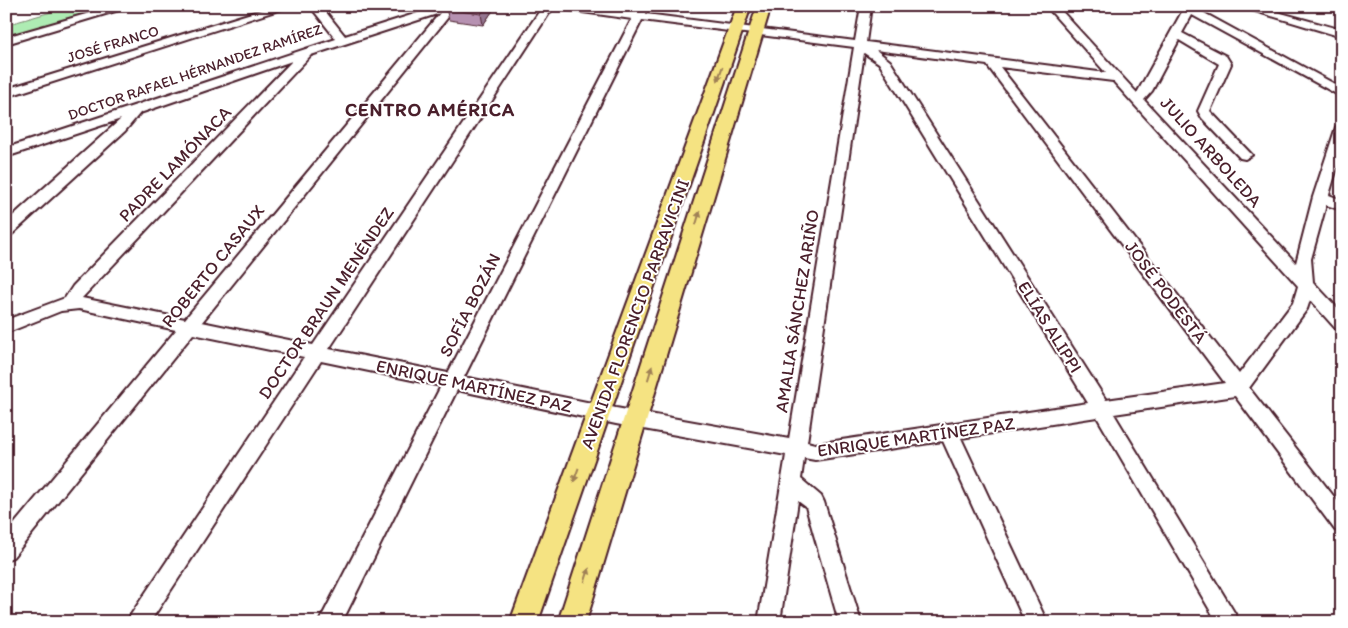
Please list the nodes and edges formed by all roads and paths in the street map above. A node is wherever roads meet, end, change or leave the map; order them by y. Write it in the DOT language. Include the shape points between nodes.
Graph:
graph roads {
  1 [pos="126,6"];
  2 [pos="286,6"];
  3 [pos="315,6"];
  4 [pos="549,6"];
  5 [pos="561,6"];
  6 [pos="744,6"];
  7 [pos="764,6"];
  8 [pos="866,6"];
  9 [pos="1051,6"];
  10 [pos="1243,6"];
  11 [pos="451,7"];
  12 [pos="1189,7"];
  13 [pos="642,11"];
  14 [pos="736,28"];
  15 [pos="756,32"];
  16 [pos="1175,34"];
  17 [pos="1342,34"];
  18 [pos="343,40"];
  19 [pos="6,41"];
  20 [pos="859,44"];
  21 [pos="307,52"];
  22 [pos="990,61"];
  23 [pos="1116,78"];
  24 [pos="6,93"];
  25 [pos="1342,93"];
  26 [pos="1137,100"];
  27 [pos="135,110"];
  28 [pos="1342,127"];
  29 [pos="6,153"];
  30 [pos="1245,155"];
  31 [pos="1320,197"];
  32 [pos="1342,205"];
  33 [pos="6,231"];
  34 [pos="1306,286"];
  35 [pos="70,303"];
  36 [pos="1301,304"];
  37 [pos="1340,320"];
  38 [pos="189,326"];
  39 [pos="6,327"];
  40 [pos="317,352"];
  41 [pos="453,382"];
  42 [pos="1239,388"];
  43 [pos="1102,410"];
  44 [pos="598,412"];
  45 [pos="636,420"];
  46 [pos="949,432"];
  47 [pos="795,450"];
  48 [pos="790,482"];
  49 [pos="1342,522"];
  50 [pos="6,550"];
  51 [pos="137,622"];
  52 [pos="330,622"];
  53 [pos="524,622"];
  54 [pos="572,622"];
  55 [pos="770,622"];
  56 [pos="850,622"];
  57 [pos="1036,622"];
  58 [pos="1229,622"];
  1 -- 19 [label="street"];
  2 -- 24 [label="street, JOSÉ FRANCO"];
  3 -- 18 [label="street"];
  4 -- 40 [label="street, DOCTOR BRAUN MENÉNDEZ"];
  5 -- 13 [label="street"];
  6 -- 14 [label="main road, AVENIDA FLORENCIO PARRAVICINI"];
  7 -- 15 [label="main road, AVENIDA FLORENCIO PARRAVICINI"];
  8 -- 20 [label="street, AMALIA SÁNCHEZ ARIÑO"];
  9 -- 23 [label="street, JULIO ARBOLEDA"];
  10 -- 17 [label="street"];
  11 -- 18 [label="street, DOCTOR RAFAEL HÉRNANDEZ RAMÍREZ"];
  11 -- 38 [label="street, ROBERTO CASAUX"];
  12 -- 16 [label="street"];
  12 -- 25 [label="street"];
  13 -- 14 [label="street"];
  13 -- 41 [label="street, SOFÍA BOZÁN"];
  14 -- 15 [label="street"];
  14 -- 44 [label="main road, AVENIDA FLORENCIO PARRAVICINI, one-way"];
  15 -- 20 [label="street"];
  45 -- 15 [label="main road, AVENIDA FLORENCIO PARRAVICINI, one-way"];
  16 -- 26 [label="street" via="1146,91"];
  16 -- 30 [label="street" via="1222,59 1225,64 1204,111"];
  18 -- 21 [label="street, DOCTOR RAFAEL HÉRNANDEZ RAMÍREZ"];
  20 -- 22 [label="street"];
  20 -- 43 [label="street, ELÍAS ALIPPI" via="884,62"];
  20 -- 47 [label="street, AMALIA SÁNCHEZ ARIÑO"];
  21 -- 27 [label="street, DOCTOR RAFAEL HÉRNANDEZ RAMÍREZ"];
  21 -- 35 [label="street, PADRE LAMÓNACA"];
  22 -- 23 [label="street"];
  22 -- 42 [label="street, JOSÉ PODESTÁ"];
  23 -- 26 [label="street, JULIO ARBOLEDA"];
  26 -- 34 [label="street, JULIO ARBOLEDA"];
  27 -- 29 [label="street, DOCTOR RAFAEL HÉRNANDEZ RAMÍREZ"];
  27 -- 33 [label="street" via="120,128"];
  28 -- 31 [label="street"];
  31 -- 32 [label="street"];
  31 -- 34 [label="street" via="1303,259"];
  34 -- 36 [label="street"];
  34 -- 37 [label="street, JULIO ARBOLEDA"];
  35 -- 38 [label="street, ENRIQUE MARTÍNEZ PAZ"];
  35 -- 39 [label="street"];
  36 -- 37 [label="street"];
  36 -- 42 [label="street"];
  38 -- 40 [label="street, ENRIQUE MARTÍNEZ PAZ"];
  38 -- 50 [label="street, ROBERTO CASAUX"];
  40 -- 41 [label="street, ENRIQUE MARTÍNEZ PAZ"];
  40 -- 51 [label="street, DOCTOR BRAUN MENÉNDEZ"];
  41 -- 44 [label="street, ENRIQUE MARTÍNEZ PAZ"];
  41 -- 52 [label="street, SOFÍA BOZÁN"];
  42 -- 43 [label="street, ENRIQUE MARTÍNEZ PAZ"];
  42 -- 49 [label="street, JOSÉ PODESTÁ"];
  43 -- 46 [label="street, ENRIQUE MARTÍNEZ PAZ"];
  43 -- 58 [label="street, ELÍAS ALIPPI"];
  44 -- 45 [label="street, ENRIQUE MARTÍNEZ PAZ"];
  44 -- 53 [label="main road, AVENIDA FLORENCIO PARRAVICINI, one-way"];
  45 -- 47 [label="street, ENRIQUE MARTÍNEZ PAZ"];
  54 -- 45 [label="main road, AVENIDA FLORENCIO PARRAVICINI, one-way"];
  46 -- 47 [label="street, ENRIQUE MARTÍNEZ PAZ" via="815,452"];
  46 -- 57 [label="street"];
  47 -- 48 [label="street, AMALIA SÁNCHEZ ARIÑO"];
  48 -- 55 [label="street, AMALIA SÁNCHEZ ARIÑO"];
  48 -- 56 [label="street" via="814,502"];
}
